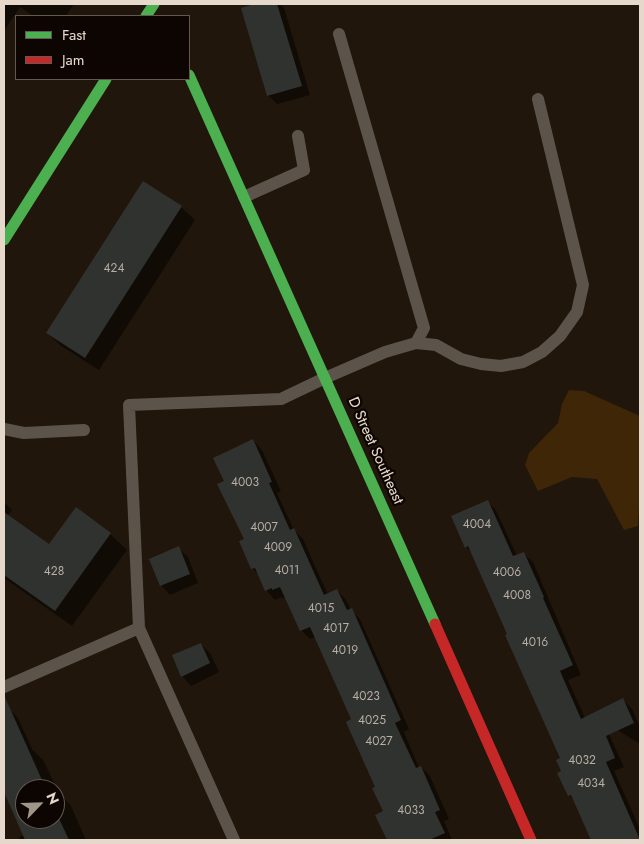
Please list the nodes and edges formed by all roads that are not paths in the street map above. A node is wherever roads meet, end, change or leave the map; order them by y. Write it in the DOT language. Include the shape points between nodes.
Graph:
graph roads {
  1 [pos="154,4"];
  2 [pos="147,15"];
  3 [pos="339,34"];
  4 [pos="190,77"];
  5 [pos="105,80"];
  6 [pos="538,99"];
  7 [pos="298,136"];
  8 [pos="244,197"];
  9 [pos="4,240"];
  10 [pos="416,343"];
  11 [pos="326,378"];
  12 [pos="4,429"];
  13 [pos="84,430"];
  14 [pos="139,628"];
  15 [pos="4,687"];
  16 [pos="234,840"];
  17 [pos="531,840"];
  1 -- 2 [label="street"];
  3 -- 10 [label="lane" via="424,328"];
  4 -- 8 [label="street, D Street Southeast"];
  5 -- 9 [label="street"];
  6 -- 10 [label="lane" via="583,285 577,312 560,336 542,352 523,362 501,366 481,364 461,359 436,345"];
  7 -- 8 [label="lane" via="304,170"];
  8 -- 11 [label="street, D Street Southeast"];
  10 -- 11 [label="lane" via="385,352"];
  11 -- 14 [label="lane" via="281,399 129,405"];
  11 -- 17 [label="street, D Street Southeast"];
  12 -- 13 [label="lane" via="24,433"];
  14 -- 15 [label="lane"];
  14 -- 16 [label="lane"];
}
